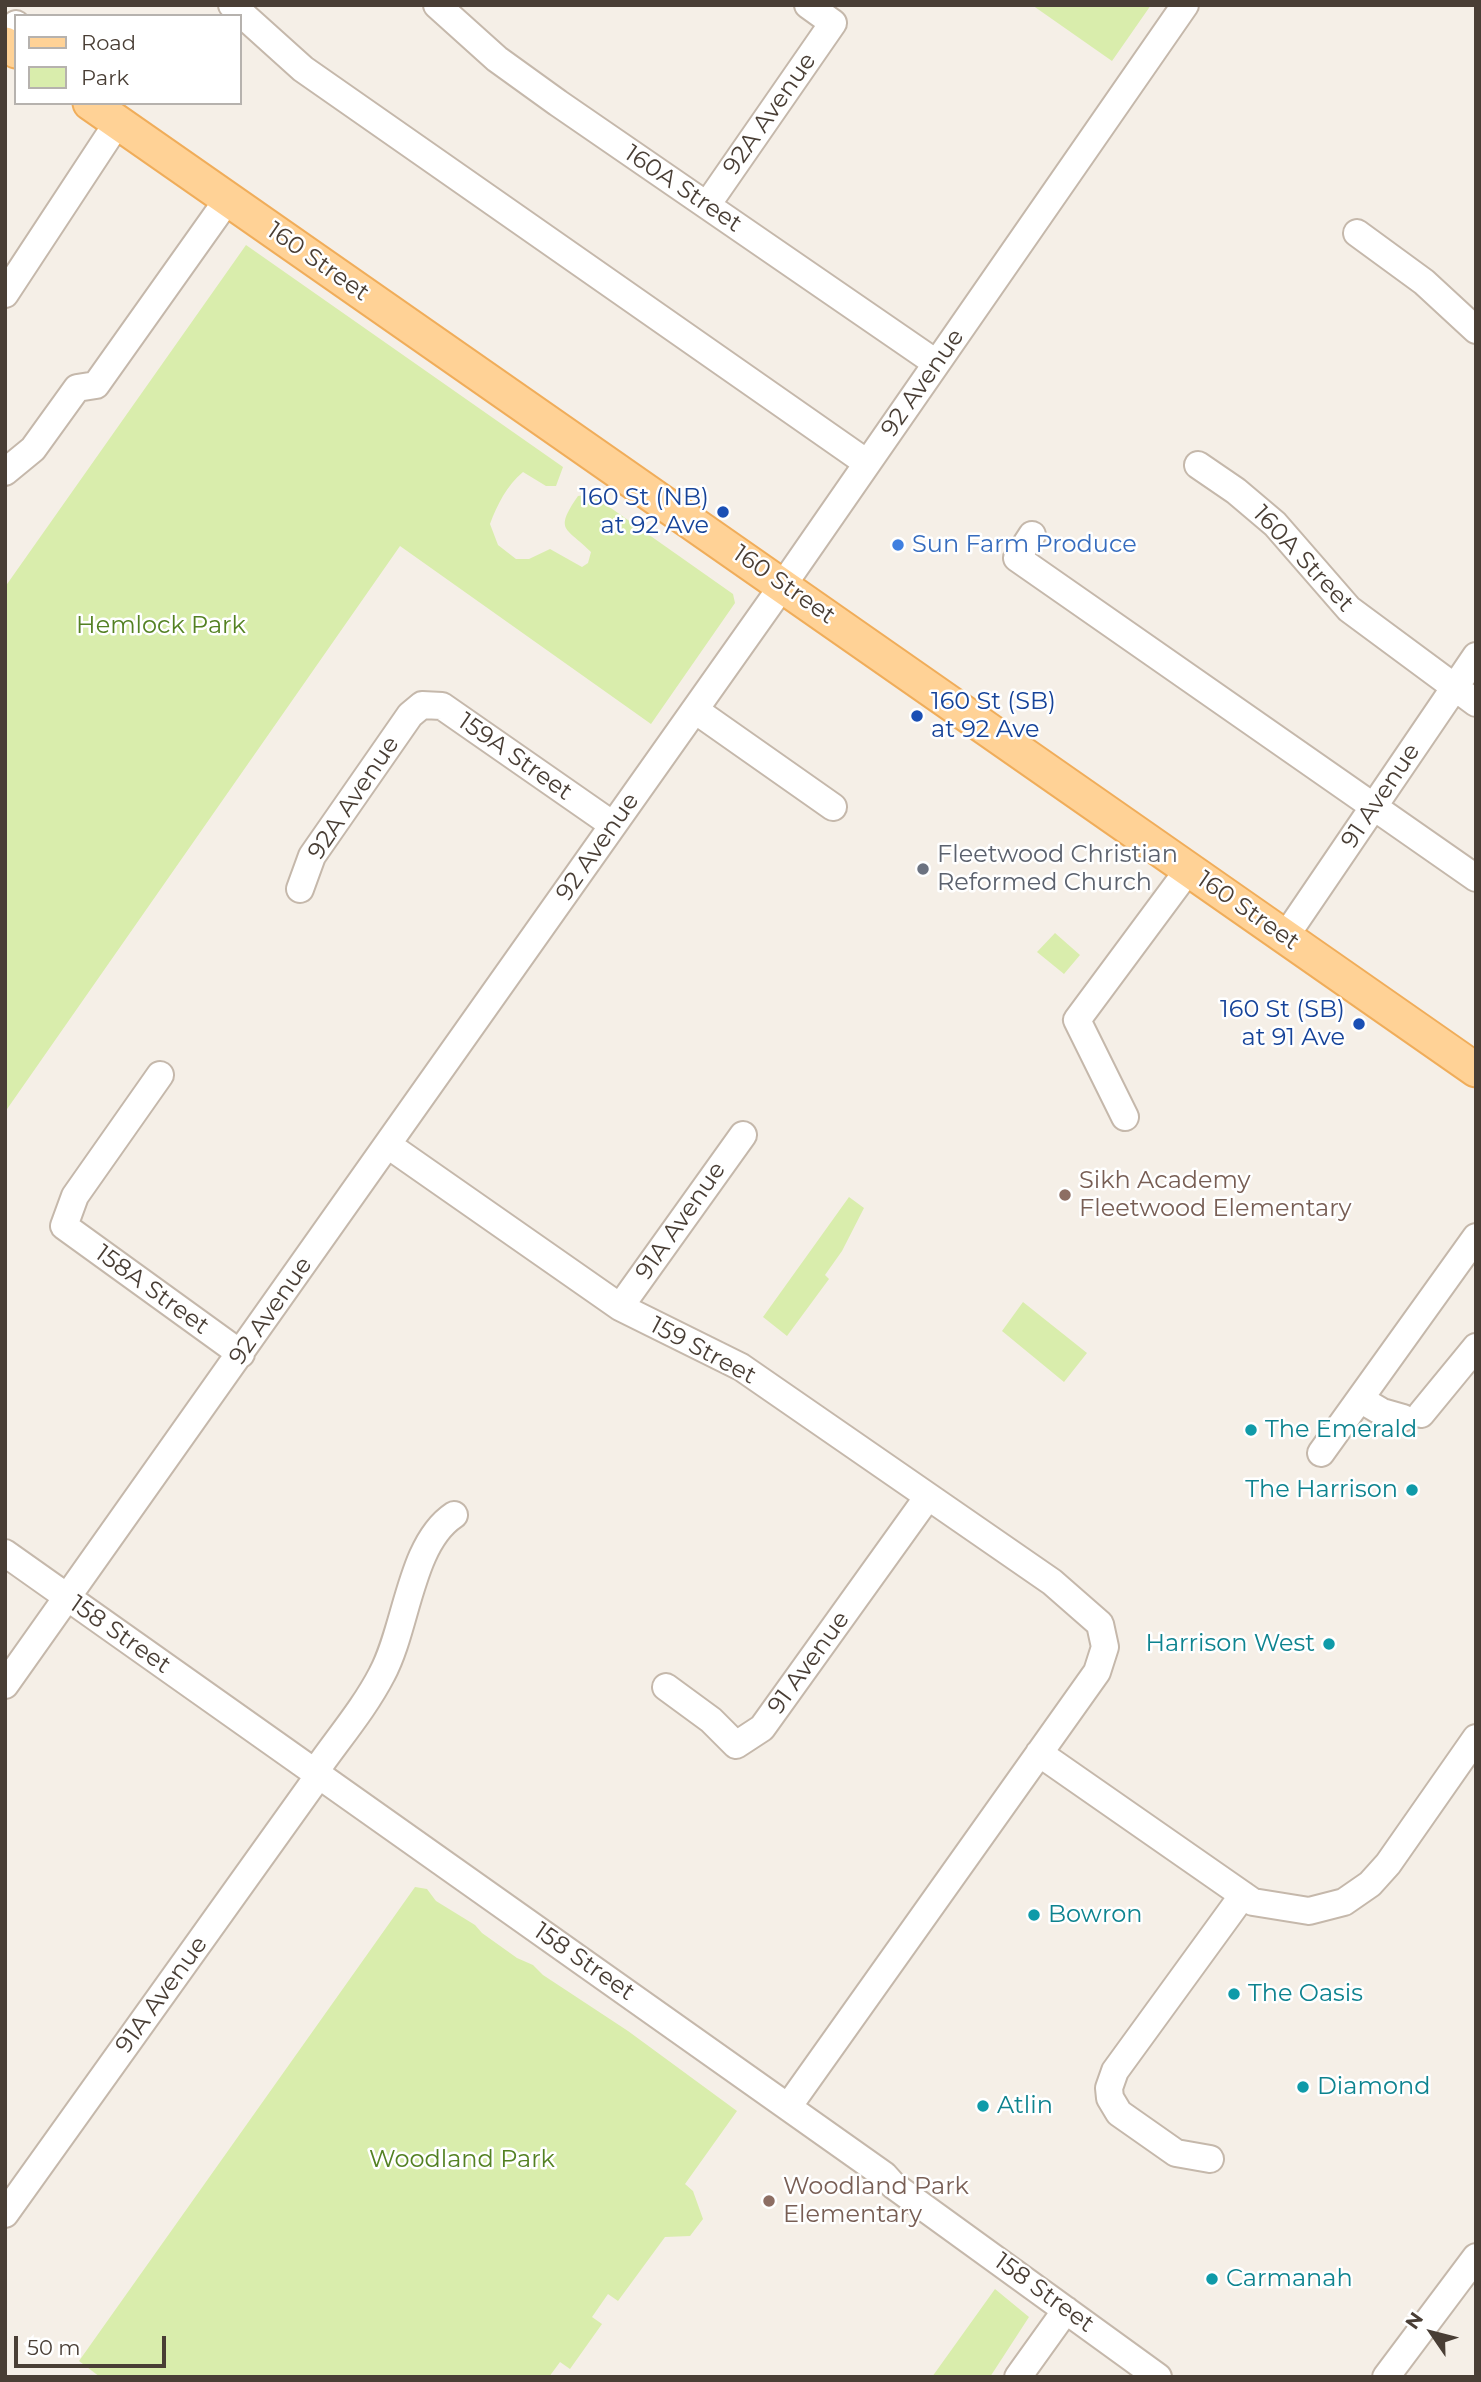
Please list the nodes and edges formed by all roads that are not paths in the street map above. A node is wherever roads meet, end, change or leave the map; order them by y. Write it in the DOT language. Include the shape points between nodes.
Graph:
graph roads {
  1 [pos="437,5"];
  2 [pos="808,5"];
  3 [pos="1185,5"];
  4 [pos="242,14"];
  5 [pos="93,105"];
  6 [pos="118,122"];
  7 [pos="228,199"];
  8 [pos="707,205"];
  9 [pos="1357,233"];
  10 [pos="5,294"];
  11 [pos="1476,330"];
  12 [pos="936,363"];
  13 [pos="867,463"];
  14 [pos="1198,465"];
  15 [pos="5,472"];
  16 [pos="1032,535"];
  17 [pos="783,585"];
  18 [pos="1476,656"];
  19 [pos="1454,688"];
  20 [pos="1476,703"];
  21 [pos="414,710"];
  22 [pos="695,710"];
  23 [pos="833,807"];
  24 [pos="1373,808"];
  25 [pos="613,825"];
  26 [pos="1189,869"];
  27 [pos="1476,878"];
  28 [pos="300,889"];
  29 [pos="1286,936"];
  30 [pos="1476,1070"];
  31 [pos="160,1075"];
  32 [pos="1125,1117"];
  33 [pos="743,1135"];
  34 [pos="388,1145"];
  35 [pos="1476,1237"];
  36 [pos="620,1307"];
  37 [pos="1476,1347"];
  38 [pos="241,1354"];
  39 [pos="1360,1399"];
  40 [pos="1321,1453"];
  41 [pos="928,1498"];
  42 [pos="454,1515"];
  43 [pos="5,1553"];
  44 [pos="67,1597"];
  45 [pos="5,1685"];
  46 [pos="666,1688"];
  47 [pos="1476,1738"];
  48 [pos="1039,1753"];
  49 [pos="317,1773"];
  50 [pos="1243,1895"];
  51 [pos="788,2107"];
  52 [pos="1210,2159"];
  53 [pos="5,2214"];
  54 [pos="1476,2257"];
  55 [pos="1066,2309"];
  56 [pos="1018,2377"];
  57 [pos="1158,2377"];
  58 [pos="1386,2377"];
  1 -- 8 [label="street, 160A Street" via="497,59"];
  2 -- 8 [label="street, 92A Avenue" via="833,23"];
  3 -- 12 [label="street, 92 Avenue"];
  4 -- 13 [label="street" via="303,69"];
  5 -- 6 [label="main road, 160 Street"];
  6 -- 7 [label="main road, 160 Street"];
  6 -- 10 [label="street"];
  7 -- 15 [label="street" via="96,385 77,388 33,449"];
  7 -- 17 [label="main road, 160 Street"];
  8 -- 12 [label="street, 160A Street"];
  9 -- 11 [label="street" via="1424,282"];
  12 -- 13 [label="street, 92 Avenue"];
  13 -- 17 [label="street, 92 Avenue"];
  14 -- 19 [label="street, 160A Street" via="1275,524 1349,609"];
  16 -- 24 [label="street" via="1017,558"];
  17 -- 22 [label="street, 92 Avenue"];
  17 -- 26 [label="main road, 160 Street"];
  18 -- 19 [label="street, 91 Avenue"];
  19 -- 20 [label="street, 160A Street"];
  19 -- 24 [label="street, 91 Avenue"];
  21 -- 25 [label="street, 159A Street" via="422,705 442,706"];
  21 -- 28 [label="street, 92A Avenue" via="312,856"];
  22 -- 23 [label="street"];
  22 -- 25 [label="street, 92 Avenue"];
  24 -- 27 [label="street"];
  24 -- 29 [label="street, 91 Avenue"];
  25 -- 34 [label="street, 92 Avenue"];
  26 -- 29 [label="main road, 160 Street"];
  26 -- 32 [label="street" via="1077,1020"];
  29 -- 30 [label="main road, 160 Street"];
  31 -- 38 [label="street, 158A Street" via="75,1196 64,1227"];
  33 -- 36 [label="street, 91A Avenue"];
  34 -- 36 [label="street, 159 Street"];
  34 -- 38 [label="street, 92 Avenue"];
  35 -- 39 [label="street"];
  36 -- 41 [label="street, 159 Street" via="741,1367"];
  37 -- 39 [label="street" via="1412,1416 1394,1418"];
  38 -- 44 [label="street, 92 Avenue"];
  39 -- 40 [label="street"];
  41 -- 46 [label="street, 91 Avenue" via="762,1728 750,1738 736,1745 711,1720"];
  41 -- 48 [label="street, 159 Street" via="1052,1582 1100,1624 1105,1647 1097,1672"];
  42 -- 49 [label="street, 91A Avenue" via="437,1530 423,1556 381,1676"];
  43 -- 44 [label="street, 158 Street"];
  44 -- 45 [label="street, 92 Avenue"];
  44 -- 49 [label="street, 158 Street"];
  47 -- 50 [label="street" via="1388,1864 1344,1902 1309,1911 1277,1908"];
  48 -- 50 [label="street"];
  48 -- 51 [label="street, 159 Street"];
  49 -- 51 [label="street, 158 Street"];
  49 -- 53 [label="street, 91A Avenue"];
  50 -- 52 [label="street" via="1115,2071 1109,2088 1119,2113 1176,2153"];
  51 -- 55 [label="street, 158 Street"];
  54 -- 58 [label="street"];
  55 -- 56 [label="street"];
  55 -- 57 [label="street, 158 Street"];
}
